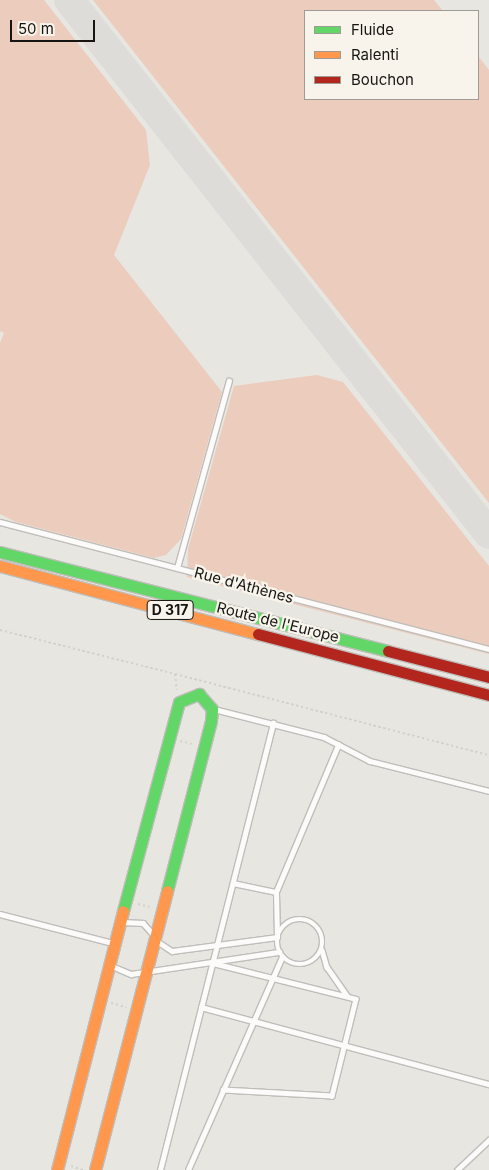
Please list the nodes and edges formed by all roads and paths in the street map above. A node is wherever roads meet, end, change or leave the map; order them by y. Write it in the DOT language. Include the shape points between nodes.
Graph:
graph roads {
  1 [pos="229,381"];
  2 [pos="0,522"];
  3 [pos="0,552"];
  4 [pos="0,566"];
  5 [pos="177,568"];
  6 [pos="0,630"];
  7 [pos="489,649"];
  8 [pos="175,674"];
  9 [pos="488,676"];
  10 [pos="488,697"];
  11 [pos="179,702"];
  12 [pos="212,709"];
  13 [pos="273,723"];
  14 [pos="168,738"];
  15 [pos="338,745"];
  16 [pos="204,747"];
  17 [pos="489,755"];
  18 [pos="489,792"];
  19 [pos="233,882"];
  20 [pos="276,892"];
  21 [pos="126,901"];
  22 [pos="161,910"];
  23 [pos="0,914"];
  24 [pos="122,922"];
  25 [pos="155,937"];
  26 [pos="277,937"];
  27 [pos="116,944"];
  28 [pos="218,945"];
  29 [pos="322,950"];
  30 [pos="279,952"];
  31 [pos="282,957"];
  32 [pos="212,963"];
  33 [pos="111,965"];
  34 [pos="149,969"];
  35 [pos="273,978"];
  36 [pos="347,996"];
  37 [pos="99,1000"];
  38 [pos="201,1007"];
  39 [pos="138,1010"];
  40 [pos="254,1021"];
  41 [pos="345,1045"];
  42 [pos="489,1084"];
  43 [pos="223,1090"];
  44 [pos="489,1140"];
  45 [pos="58,1166"];
  46 [pos="84,1170"];
  47 [pos="95,1170"];
  48 [pos="160,1170"];
  49 [pos="188,1170"];
  50 [pos="457,1170"];
  1 -- 5 [label="lane"];
  2 -- 5 [label="lane, Rue d'Athènes"];
  3 -- 9 [label="street, Route de l'Europe / D 317"];
  4 -- 10 [label="street, Route de l'Europe / D 317"];
  5 -- 7 [label="lane, Rue d'Athènes"];
  6 -- 8 [label="path"];
  8 -- 11 [label="path"];
  8 -- 17 [label="path"];
  11 -- 12 [label="street" via="199,694"];
  11 -- 14 [label="street"];
  12 -- 13 [label="lane"];
  12 -- 16 [label="street"];
  13 -- 15 [label="lane" via="324,737"];
  13 -- 19 [label="lane"];
  14 -- 16 [label="path"];
  14 -- 21 [label="street"];
  15 -- 18 [label="lane" via="370,761"];
  15 -- 20 [label="lane"];
  16 -- 22 [label="street"];
  19 -- 20 [label="lane"];
  19 -- 28 [label="lane"];
  20 -- 26 [label="lane"];
  21 -- 22 [label="path"];
  21 -- 24 [label="street"];
  22 -- 25 [label="street"];
  23 -- 27 [label="lane"];
  24 -- 25 [label="lane" via="143,923"];
  24 -- 27 [label="street"];
  25 -- 28 [label="lane" via="165,949 172,951"];
  25 -- 34 [label="street"];
  26 -- 28 [label="lane"];
  26 -- 29 [label="lane" via="285,924 306,920 319,928"];
  26 -- 30 [label="lane"];
  27 -- 33 [label="street"];
  28 -- 32 [label="lane"];
  29 -- 31 [label="lane" via="318,957 305,965 290,964"];
  29 -- 36 [label="lane" via="327,967"];
  30 -- 31 [label="lane"];
  30 -- 32 [label="lane"];
  31 -- 35 [label="lane"];
  32 -- 34 [label="lane"];
  32 -- 35 [label="lane"];
  32 -- 38 [label="lane"];
  33 -- 34 [label="lane" via="131,974"];
  33 -- 37 [label="street"];
  34 -- 39 [label="street"];
  35 -- 36 [label="lane"];
  35 -- 40 [label="lane"];
  36 -- 41 [label="lane" via="356,999"];
  37 -- 39 [label="path"];
  37 -- 45 [label="street"];
  38 -- 40 [label="lane"];
  38 -- 48 [label="lane"];
  39 -- 47 [label="street"];
  40 -- 41 [label="lane"];
  40 -- 43 [label="lane"];
  41 -- 42 [label="lane"];
  41 -- 43 [label="lane" via="332,1096"];
  43 -- 49 [label="lane"];
  44 -- 50 [label="lane"];
  45 -- 46 [label="path"];
}
